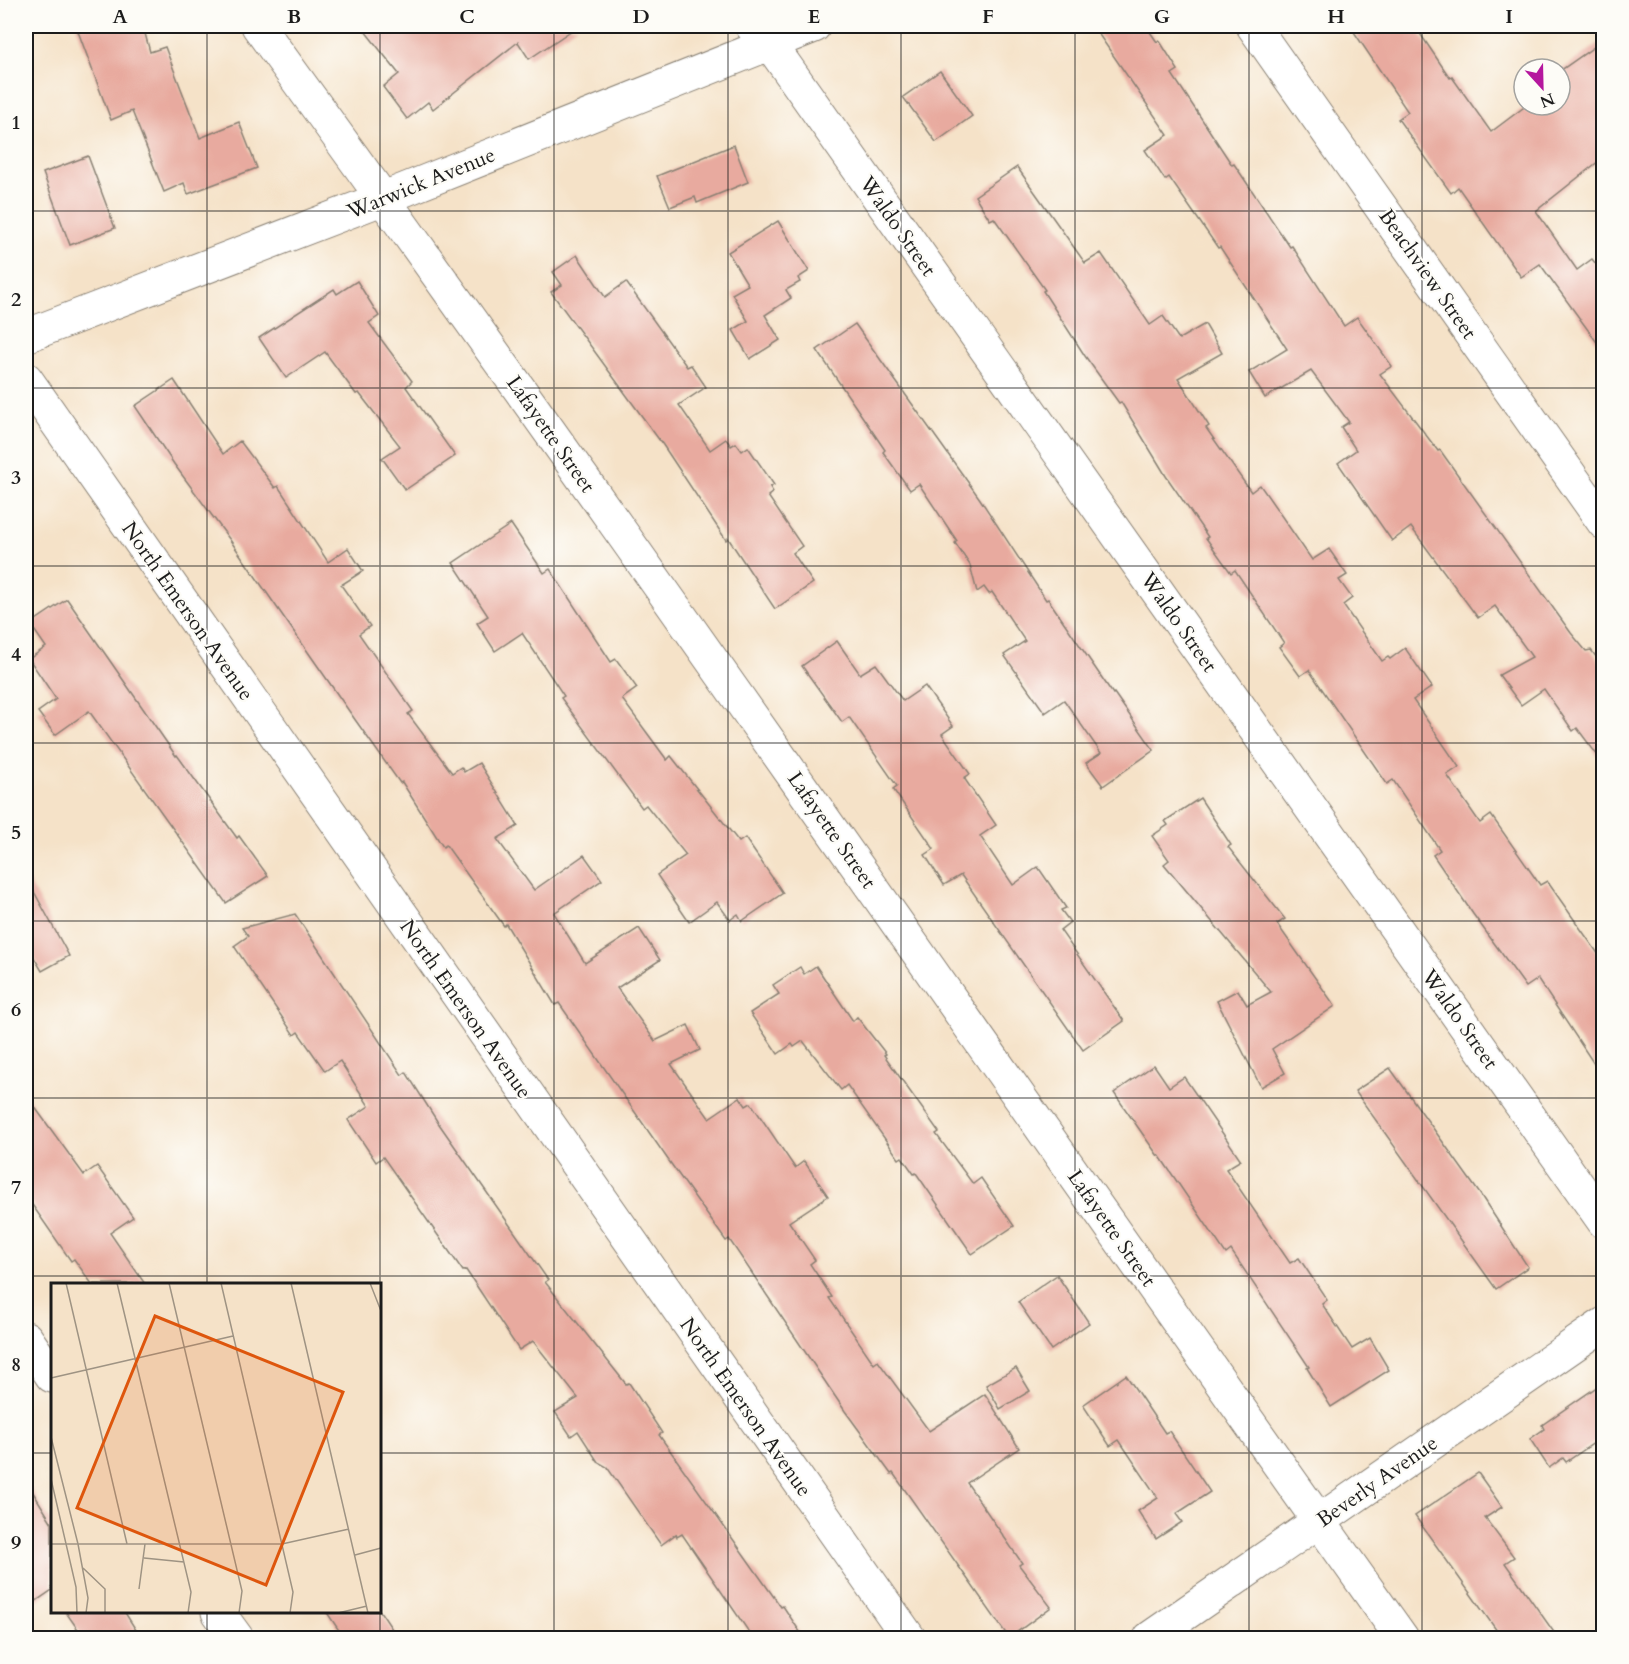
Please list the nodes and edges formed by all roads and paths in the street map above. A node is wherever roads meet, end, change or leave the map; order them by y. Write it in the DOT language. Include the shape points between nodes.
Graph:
graph roads {
  1 [pos="258,26"];
  2 [pos="814,26"];
  3 [pos="1253,26"];
  4 [pos="761,35"];
  5 [pos="384,198"];
  6 [pos="26,336"];
  7 [pos="26,379"];
  8 [pos="1604,523"];
  9 [pos="1604,1222"];
  10 [pos="1604,1324"];
  11 [pos="26,1338"];
  12 [pos="51,1375"];
  13 [pos="1318,1521"];
  14 [pos="219,1613"];
  15 [pos="237,1638"];
  16 [pos="909,1638"];
  17 [pos="1150,1638"];
  18 [pos="1402,1638"];
  1 -- 5 [label="street, Lafayette Street"];
  2 -- 4 [label="street, Warwick Avenue"];
  3 -- 8 [label="street, Beachview Street"];
  4 -- 5 [label="street, Warwick Avenue"];
  4 -- 9 [label="street, Waldo Street"];
  5 -- 6 [label="street, Warwick Avenue"];
  5 -- 13 [label="street, Lafayette Street"];
  7 -- 16 [label="street, North Emerson Avenue"];
  10 -- 13 [label="street, Beverly Avenue"];
  11 -- 12 [label="street"];
  13 -- 17 [label="street, Beverly Avenue"];
  13 -- 18 [label="street, Lafayette Street"];
  14 -- 15 [label="street"];
}
